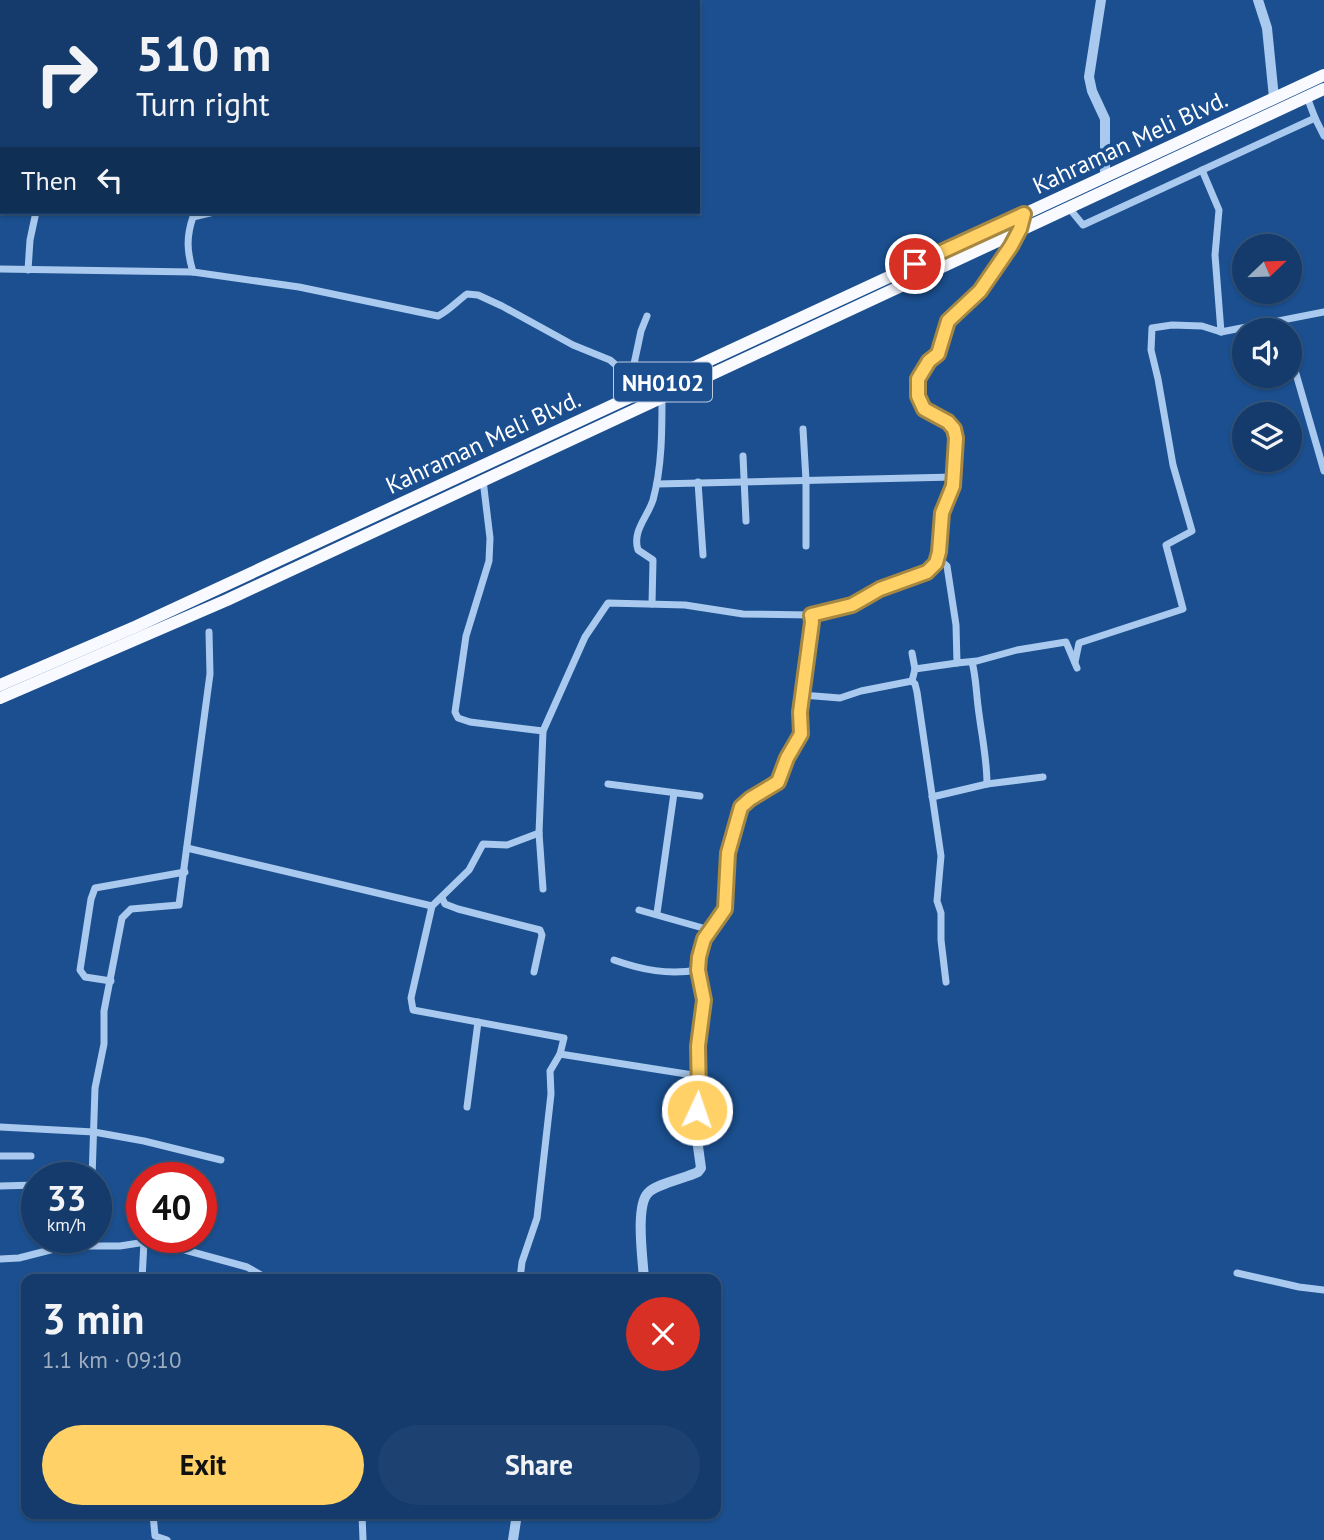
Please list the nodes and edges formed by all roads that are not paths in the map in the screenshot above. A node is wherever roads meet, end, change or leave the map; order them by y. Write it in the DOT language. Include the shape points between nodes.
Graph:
graph roads {
  1 [pos="1101,0"];
  2 [pos="1258,0"];
  3 [pos="1324,75"];
  4 [pos="1324,89"];
  5 [pos="1307,97"];
  6 [pos="1274,98"];
  7 [pos="1315,118"];
  8 [pos="1324,136"];
  9 [pos="1202,170"];
  10 [pos="1105,177"];
  11 [pos="1069,208"];
  12 [pos="36,214"];
  13 [pos="205,214"];
  14 [pos="1024,214"];
  15 [pos="1020,229"];
  16 [pos="0,269"];
  17 [pos="28,270"];
  18 [pos="193,272"];
  19 [pos="1324,312"];
  20 [pos="647,316"];
  21 [pos="1295,318"];
  22 [pos="1232,331"];
  23 [pos="1220,332"];
  24 [pos="631,378"];
  25 [pos="1300,388"];
  26 [pos="645,390"];
  27 [pos="662,397"];
  28 [pos="803,429"];
  29 [pos="743,456"];
  30 [pos="1324,471"];
  31 [pos="954,477"];
  32 [pos="483,480"];
  33 [pos="744,480"];
  34 [pos="806,480"];
  35 [pos="698,482"];
  36 [pos="657,484"];
  37 [pos="746,521"];
  38 [pos="806,546"];
  39 [pos="703,555"];
  40 [pos="937,557"];
  41 [pos="652,604"];
  42 [pos="811,615"];
  43 [pos="209,632"];
  44 [pos="912,653"];
  45 [pos="972,662"];
  46 [pos="957,663"];
  47 [pos="915,669"];
  48 [pos="912,681"];
  49 [pos="0,685"];
  50 [pos="802,695"];
  51 [pos="0,698"];
  52 [pos="543,731"];
  53 [pos="1043,777"];
  54 [pos="608,784"];
  55 [pos="987,784"];
  56 [pos="674,793"];
  57 [pos="700,796"];
  58 [pos="933,797"];
  59 [pos="539,833"];
  60 [pos="187,848"];
  61 [pos="185,872"];
  62 [pos="543,889"];
  63 [pos="442,898"];
  64 [pos="432,906"];
  65 [pos="639,910"];
  66 [pos="656,913"];
  67 [pos="710,930"];
  68 [pos="614,960"];
  69 [pos="698,970"];
  70 [pos="534,972"];
  71 [pos="111,981"];
  72 [pos="946,982"];
  73 [pos="478,1022"];
  74 [pos="560,1054"];
  75 [pos="699,1076"];
  76 [pos="467,1107"];
  77 [pos="0,1127"];
  78 [pos="94,1132"];
  79 [pos="0,1156"];
  80 [pos="31,1156"];
  81 [pos="222,1160"];
  82 [pos="93,1162"];
  83 [pos="21,1185"];
  84 [pos="0,1186"];
  85 [pos="39,1253"];
  86 [pos="143,1253"];
  87 [pos="197,1253"];
  88 [pos="0,1259"];
  89 [pos="1237,1273"];
  90 [pos="142,1274"];
  91 [pos="259,1274"];
  92 [pos="521,1274"];
  93 [pos="644,1274"];
  94 [pos="1324,1290"];
  95 [pos="153,1519"];
  96 [pos="362,1519"];
  97 [pos="516,1519"];
  98 [pos="167,1540"];
  99 [pos="363,1540"];
  100 [pos="513,1540"];
  1 -- 10 [label="street" via="1089,77 1105,119"];
  2 -- 6 [label="street" via="1267,29"];
  3 -- 6 [label="highway, Kahraman Meli Blvd. / NH0102"];
  4 -- 5 [label="highway, Kahraman Meli Blvd. / NH0102"];
  5 -- 7 [label="street"];
  5 -- 11 [label="highway, Kahraman Meli Blvd. / NH0102"];
  6 -- 10 [label="highway, Kahraman Meli Blvd. / NH0102"];
  7 -- 8 [label="street"];
  7 -- 9 [label="street"];
  9 -- 11 [label="street" via="1083,225"];
  9 -- 23 [label="street" via="1219,210 1215,255"];
  10 -- 14 [label="highway, Kahraman Meli Blvd. / NH0102"];
  11 -- 15 [label="highway, Kahraman Meli Blvd. / NH0102"];
  12 -- 17 [label="street"];
  13 -- 18 [label="street" via="192,217 188,233"];
  14 -- 15 [label="street"];
  14 -- 26 [label="highway, Kahraman Meli Blvd. / NH0102"];
  15 -- 27 [label="highway, Kahraman Meli Blvd. / NH0102"];
  15 -- 31 [label="street" via="980,291 948,321 938,354 918,379 924,409 954,429"];
  16 -- 17 [label="street"];
  17 -- 18 [label="street"];
  18 -- 24 [label="street" via="299,287 438,316 467,294 478,295 610,360"];
  19 -- 21 [label="street"];
  20 -- 24 [label="street"];
  22 -- 23 [label="street"];
  23 -- 45 [label="street" via="1202,326 1152,328 1151,350 1173,465 1192,531 1166,545 1183,609 1079,643 1076,665 1066,642"];
  24 -- 26 [label="street"];
  25 -- 30 [label="street"];
  26 -- 49 [label="highway, Kahraman Meli Blvd. / NH0102" via="138,626"];
  27 -- 32 [label="highway, Kahraman Meli Blvd. / NH0102"];
  27 -- 36 [label="street"];
  28 -- 34 [label="street"];
  29 -- 33 [label="street"];
  31 -- 34 [label="street"];
  31 -- 40 [label="street" via="942,513"];
  32 -- 51 [label="highway, Kahraman Meli Blvd. / NH0102" via="227,600"];
  32 -- 52 [label="street" via="489,561 466,636 455,712 470,722"];
  33 -- 34 [label="street"];
  33 -- 35 [label="street"];
  33 -- 37 [label="street"];
  34 -- 38 [label="street"];
  35 -- 36 [label="street"];
  35 -- 39 [label="street"];
  36 -- 41 [label="street" via="636,534 638,550 653,560"];
  40 -- 42 [label="street" via="927,572 852,605"];
  40 -- 46 [label="street" via="947,566"];
  41 -- 42 [label="street" via="743,614"];
  41 -- 52 [label="street" via="608,603 585,637"];
  42 -- 50 [label="street"];
  43 -- 60 [label="street" via="209,674"];
  44 -- 47 [label="street"];
  45 -- 46 [label="street"];
  45 -- 55 [label="street" via="978,682"];
  46 -- 47 [label="street"];
  47 -- 48 [label="street"];
  48 -- 50 [label="street" via="840,698"];
  48 -- 58 [label="street"];
  50 -- 67 [label="street" via="801,734 778,782 750,799 738,814 728,853 725,909"];
  52 -- 59 [label="street"];
  53 -- 55 [label="street"];
  54 -- 56 [label="street"];
  55 -- 58 [label="street"];
  56 -- 57 [label="street"];
  56 -- 66 [label="street"];
  58 -- 72 [label="street" via="941,856 937,888"];
  59 -- 62 [label="street"];
  59 -- 63 [label="street" via="507,845 483,844 469,870"];
  60 -- 61 [label="street"];
  60 -- 64 [label="street"];
  61 -- 71 [label="street" via="179,905 125,913"];
  61 -- 71 [label="street" via="95,888 80,970 85,977"];
  63 -- 64 [label="street"];
  63 -- 70 [label="street" via="458,909 540,930"];
  64 -- 73 [label="street" via="411,998 413,1010"];
  65 -- 66 [label="street"];
  66 -- 67 [label="street"];
  67 -- 69 [label="street"];
  68 -- 69 [label="street" via="677,974"];
  69 -- 75 [label="street" via="704,1000"];
  71 -- 78 [label="street" via="104,1011"];
  73 -- 74 [label="street" via="564,1038"];
  73 -- 76 [label="street"];
  74 -- 75 [label="street"];
  74 -- 92 [label="street" via="550,1072 537,1218"];
  75 -- 93 [label="street" via="695,1125 701,1168 647,1193 641,1218"];
  77 -- 78 [label="street"];
  78 -- 81 [label="street"];
  78 -- 82 [label="street"];
  79 -- 80 [label="street"];
  83 -- 84 [label="street"];
  85 -- 88 [label="street"];
  86 -- 90 [label="street"];
  87 -- 91 [label="street"];
  89 -- 94 [label="street"];
  95 -- 98 [label="street" via="155,1536"];
  96 -- 99 [label="street"];
  97 -- 100 [label="street"];
}
